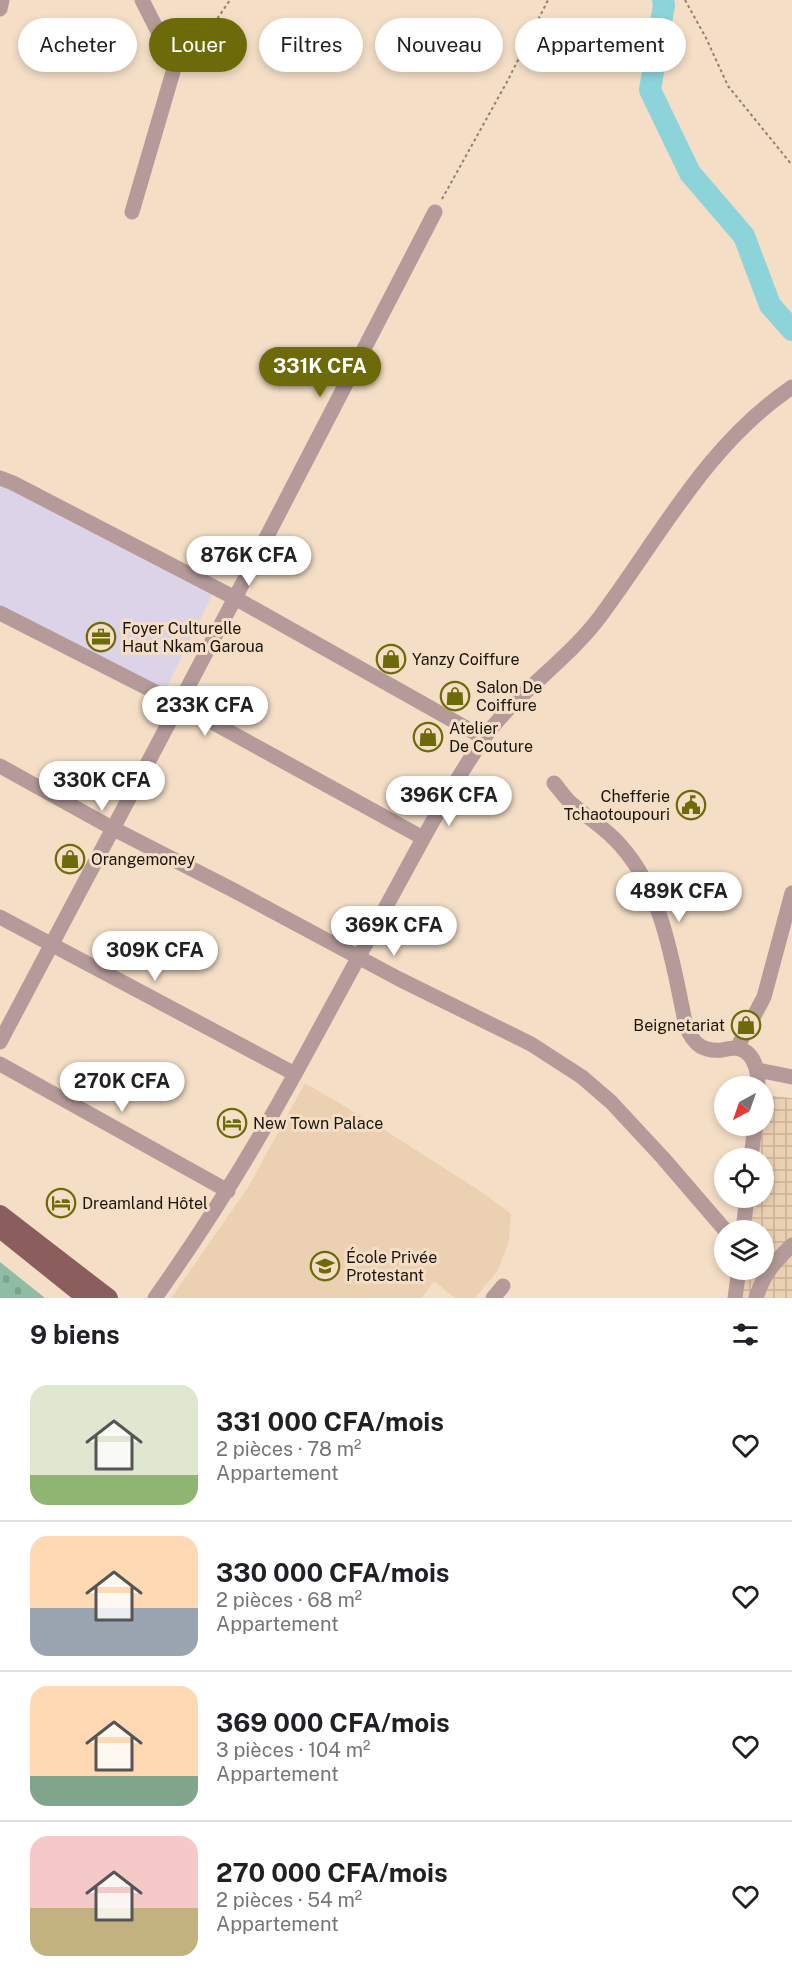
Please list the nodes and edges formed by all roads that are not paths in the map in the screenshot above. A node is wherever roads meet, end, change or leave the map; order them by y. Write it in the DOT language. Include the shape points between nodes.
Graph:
graph roads {
  1 [pos="2,0"];
  2 [pos="142,0"];
  3 [pos="0,9"];
  4 [pos="132,212"];
  5 [pos="435,212"];
  6 [pos="792,387"];
  7 [pos="0,478"];
  8 [pos="235,598"];
  9 [pos="0,613"];
  10 [pos="179,704"];
  11 [pos="484,738"];
  12 [pos="0,766"];
  13 [pos="554,783"];
  14 [pos="112,828"];
  15 [pos="423,838"];
  16 [pos="792,892"];
  17 [pos="0,917"];
  18 [pos="51,946"];
  19 [pos="358,957"];
  20 [pos="0,1042"];
  21 [pos="737,1048"];
  22 [pos="0,1064"];
  23 [pos="758,1070"];
  24 [pos="295,1074"];
  25 [pos="758,1076"];
  26 [pos="792,1077"];
  27 [pos="228,1191"];
  28 [pos="0,1214"];
  29 [pos="716,1220"];
  30 [pos="0,1229"];
  31 [pos="792,1245"];
  32 [pos="737,1280"];
  33 [pos="86,1298"];
  34 [pos="109,1298"];
  35 [pos="155,1298"];
  36 [pos="735,1298"];
  37 [pos="756,1298"];
  1 -- 3 [label="street"];
  2 -- 4 [label="street" via="175,65"];
  5 -- 8 [label="street"];
  6 -- 11 [label="street" via="743,425 712,459 601,617"];
  7 -- 8 [label="street"];
  8 -- 10 [label="street"];
  8 -- 11 [label="street"];
  9 -- 10 [label="street"];
  10 -- 14 [label="street"];
  10 -- 15 [label="street"];
  11 -- 15 [label="street"];
  12 -- 14 [label="street"];
  13 -- 21 [label="street" via="621,846 645,883 666,934 690,1035 696,1044 712,1051"];
  14 -- 18 [label="street"];
  14 -- 19 [label="street"];
  15 -- 19 [label="street"];
  16 -- 21 [label="street" via="764,997"];
  17 -- 18 [label="street"];
  18 -- 20 [label="street"];
  18 -- 24 [label="street"];
  19 -- 24 [label="street"];
  19 -- 29 [label="street" via="531,1044 582,1077 611,1102"];
  21 -- 23 [label="street" via="750,1056"];
  22 -- 27 [label="street"];
  23 -- 25 [label="street"];
  23 -- 26 [label="street"];
  24 -- 27 [label="street"];
  27 -- 35 [label="street"];
  28 -- 34 [label="main road"];
  30 -- 33 [label="main road"];
  31 -- 37 [label="street" via="766,1273"];
  32 -- 36 [label="street"];
}
